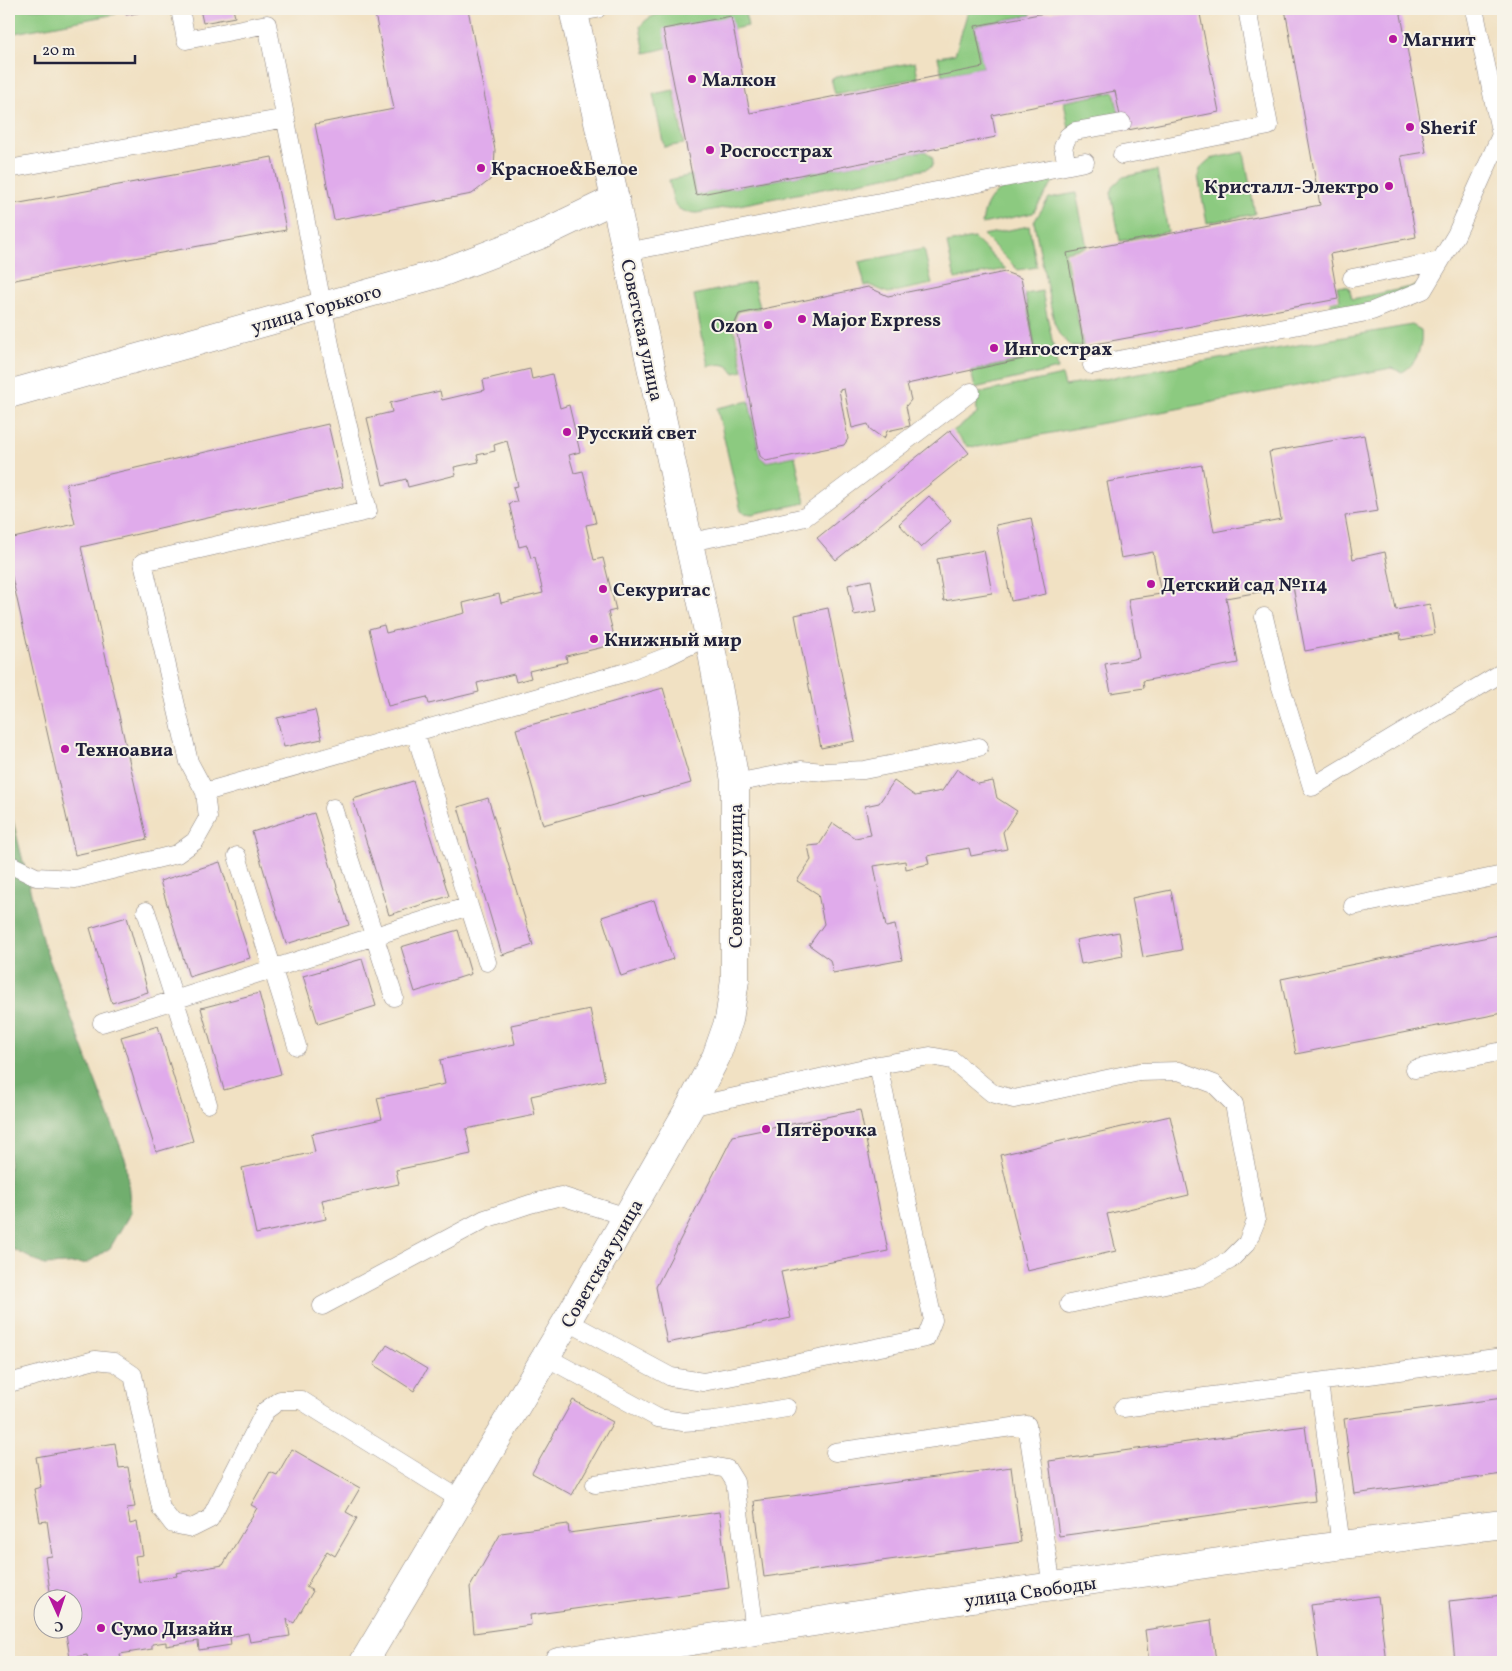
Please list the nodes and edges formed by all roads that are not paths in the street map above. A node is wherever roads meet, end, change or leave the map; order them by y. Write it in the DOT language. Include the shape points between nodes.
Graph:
graph roads {
  1 [pos="180,9"];
  2 [pos="1247,9"];
  3 [pos="1474,9"];
  4 [pos="581,10"];
  5 [pos="286,118"];
  6 [pos="1122,123"];
  7 [pos="1502,135"];
  8 [pos="1122,155"];
  9 [pos="1085,162"];
  10 [pos="1067,165"];
  11 [pos="9,169"];
  12 [pos="614,199"];
  13 [pos="626,252"];
  14 [pos="1440,261"];
  15 [pos="1352,278"];
  16 [pos="322,306"];
  17 [pos="1092,365"];
  18 [pos="971,392"];
  19 [pos="9,394"];
  20 [pos="689,542"];
  21 [pos="1264,617"];
  22 [pos="709,636"];
  23 [pos="1503,672"];
  24 [pos="415,732"];
  25 [pos="979,747"];
  26 [pos="735,784"];
  27 [pos="205,792"];
  28 [pos="333,808"];
  29 [pos="237,856"];
  30 [pos="9,864"];
  31 [pos="1503,875"];
  32 [pos="469,906"];
  33 [pos="1353,906"];
  34 [pos="146,911"];
  35 [pos="374,936"];
  36 [pos="487,962"];
  37 [pos="273,969"];
  38 [pos="394,997"];
  39 [pos="175,1000"];
  40 [pos="102,1023"];
  41 [pos="297,1046"];
  42 [pos="1503,1051"];
  43 [pos="878,1065"];
  44 [pos="1415,1069"];
  45 [pos="208,1104"];
  46 [pos="690,1107"];
  47 [pos="627,1217"];
  48 [pos="1069,1304"];
  49 [pos="322,1306"];
  50 [pos="567,1321"];
  51 [pos="546,1357"];
  52 [pos="1503,1357"];
  53 [pos="9,1383"];
  54 [pos="1318,1383"];
  55 [pos="787,1408"];
  56 [pos="1122,1408"];
  57 [pos="835,1452"];
  58 [pos="595,1484"];
  59 [pos="461,1500"];
  60 [pos="1503,1524"];
  61 [pos="1341,1545"];
  62 [pos="1052,1587"];
  63 [pos="756,1631"];
  64 [pos="364,1662"];
  65 [pos="558,1662"];
  1 -- 5 [label="lane" via="186,40 266,24"];
  2 -- 8 [label="lane" via="1269,126"];
  3 -- 7 [label="lane"];
  4 -- 12 [label="street, Советская улица"];
  5 -- 11 [label="lane"];
  5 -- 16 [label="lane"];
  6 -- 10 [label="lane" via="1068,136 1063,147"];
  7 -- 14 [label="lane" via="1456,235"];
  9 -- 10 [label="lane"];
  10 -- 13 [label="lane"];
  12 -- 13 [label="street, Советская улица"];
  12 -- 16 [label="street, улица Горького" via="540,235 441,273"];
  13 -- 20 [label="street, Советская улица"];
  14 -- 15 [label="lane"];
  14 -- 17 [label="lane" via="1423,290 1372,311"];
  16 -- 19 [label="street, улица Горького"];
  16 -- 27 [label="lane" via="368,511 142,562 189,762"];
  18 -- 20 [label="lane" via="805,517"];
  20 -- 22 [label="street, Советская улица"];
  21 -- 23 [label="lane" via="1280,684 1312,787"];
  22 -- 24 [label="lane" via="630,671"];
  22 -- 26 [label="street, Советская улица"];
  24 -- 27 [label="lane"];
  24 -- 32 [label="lane"];
  25 -- 26 [label="lane" via="864,770 801,770"];
  26 -- 46 [label="street, Советская улица" via="735,980 729,1020 716,1057"];
  27 -- 30 [label="lane" via="208,818 196,841 177,854 75,879 36,877"];
  28 -- 35 [label="lane"];
  29 -- 37 [label="lane"];
  31 -- 33 [label="lane"];
  32 -- 35 [label="lane"];
  32 -- 36 [label="lane"];
  34 -- 39 [label="lane"];
  35 -- 37 [label="lane"];
  35 -- 38 [label="lane"];
  37 -- 39 [label="lane"];
  37 -- 41 [label="lane"];
  39 -- 40 [label="lane"];
  39 -- 45 [label="lane"];
  42 -- 44 [label="lane"];
  43 -- 46 [label="lane"];
  43 -- 48 [label="lane" via="930,1056 952,1060 992,1093 1014,1098 1139,1072 1179,1071 1214,1084 1234,1104 1256,1221 1247,1243 1230,1260 1199,1278"];
  43 -- 50 [label="lane" via="932,1320 926,1338 703,1382 671,1377"];
  46 -- 47 [label="street, Советская улица"];
  47 -- 49 [label="lane" via="561,1196 530,1204 485,1219"];
  47 -- 50 [label="street, Советская улица"];
  50 -- 51 [label="street, Советская улица"];
  51 -- 55 [label="lane" via="658,1418 683,1422 715,1420"];
  51 -- 59 [label="street, Советская улица"];
  52 -- 54 [label="lane"];
  53 -- 59 [label="lane" via="95,1360 114,1362 133,1375 161,1508 173,1524 192,1528 210,1519 265,1411 280,1400 301,1400"];
  54 -- 56 [label="lane"];
  54 -- 61 [label="lane"];
  57 -- 62 [label="lane" via="1027,1425"];
  58 -- 63 [label="lane" via="712,1466 727,1469 735,1482"];
  59 -- 64 [label="street, Советская улица"];
  60 -- 61 [label="street, улица Свободы"];
  61 -- 62 [label="street, улица Свободы"];
  62 -- 63 [label="street, улица Свободы"];
  63 -- 65 [label="street, улица Свободы"];
}
